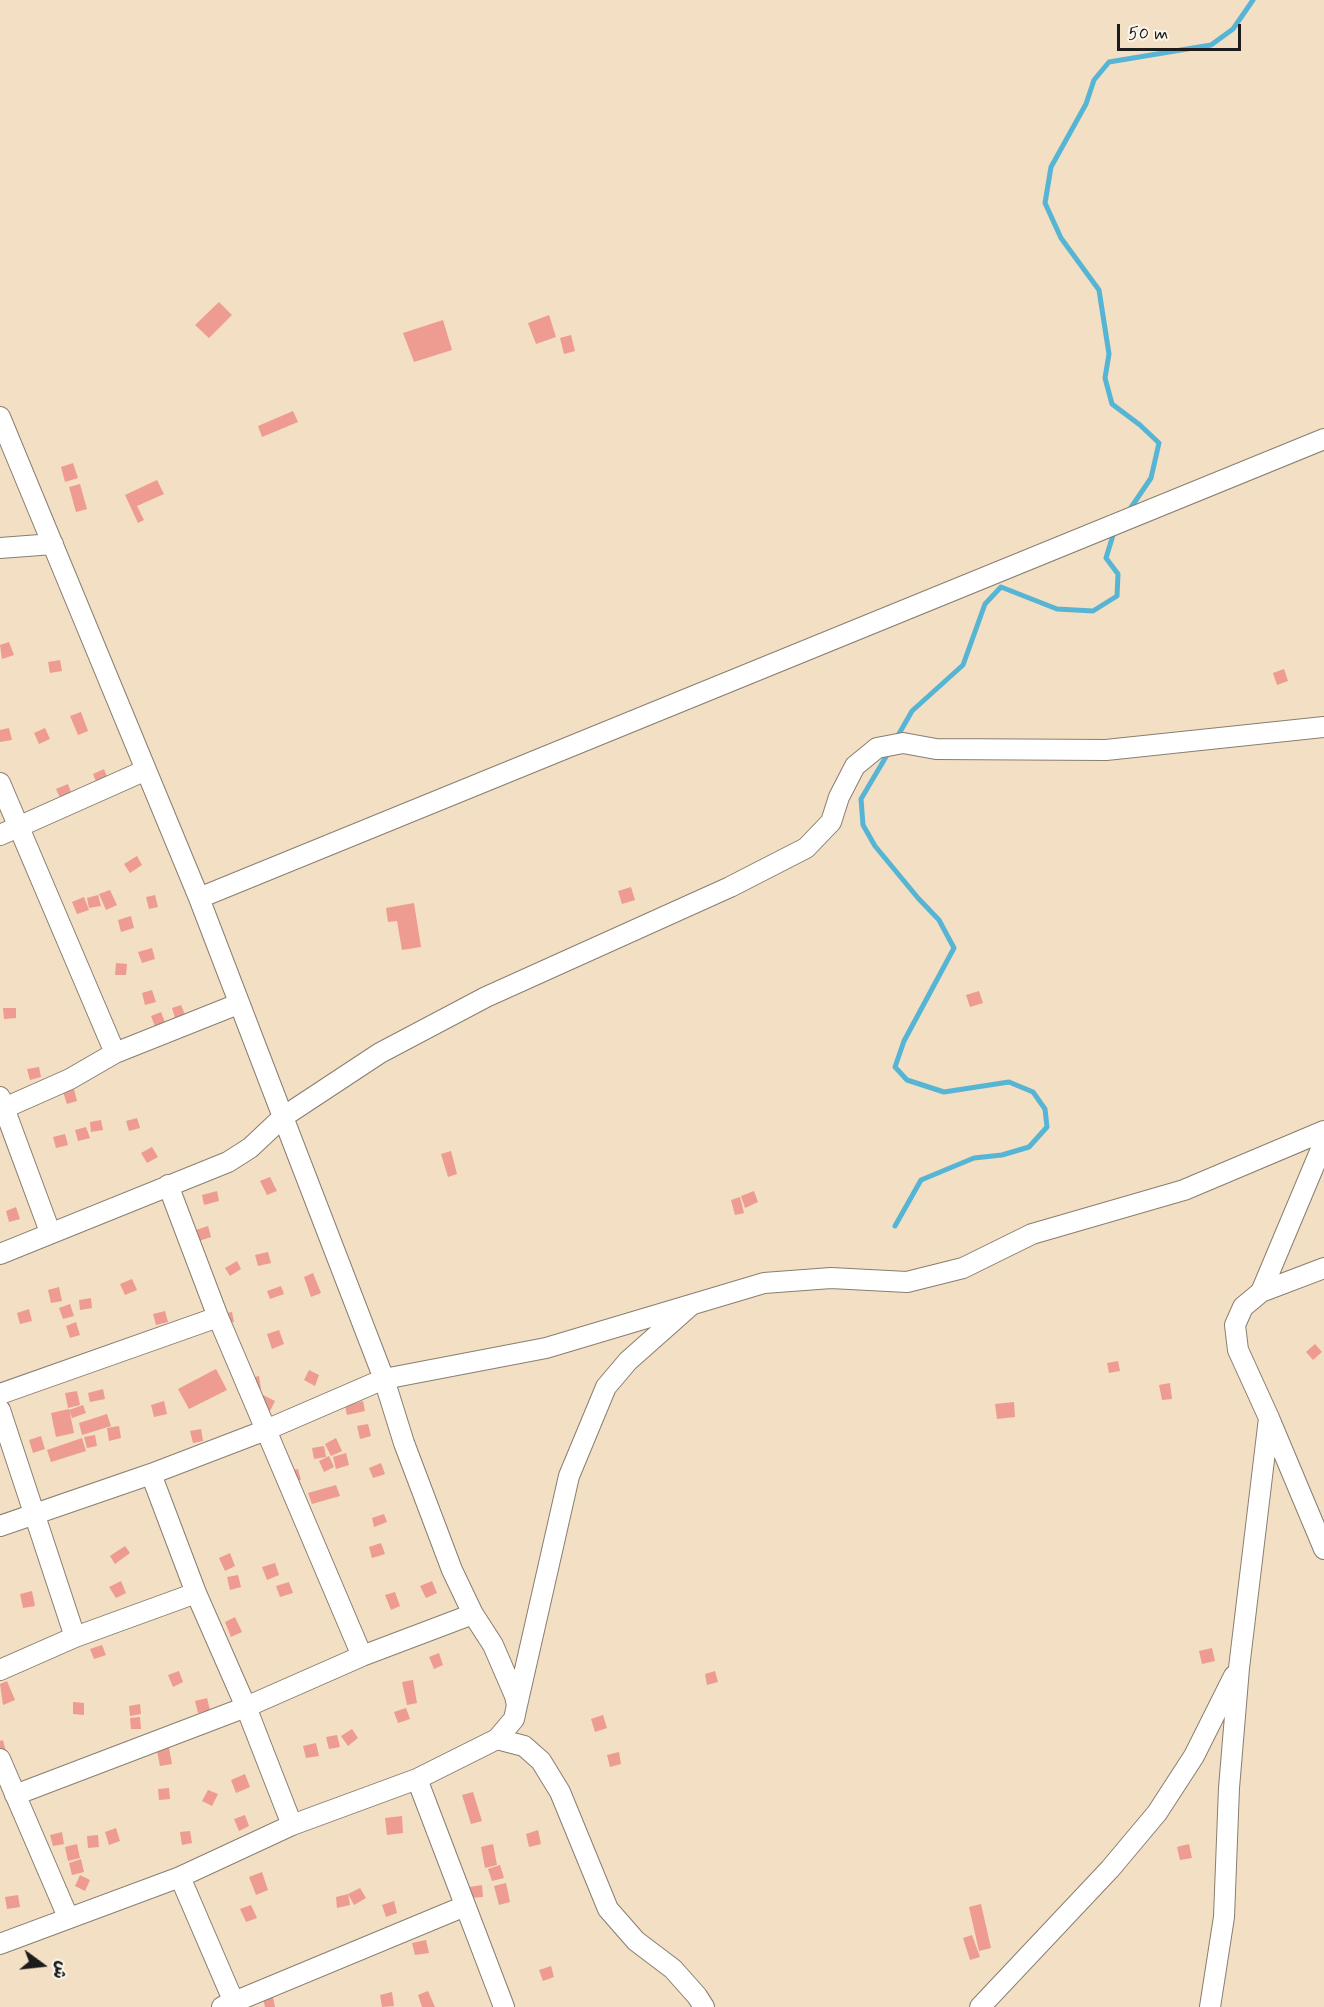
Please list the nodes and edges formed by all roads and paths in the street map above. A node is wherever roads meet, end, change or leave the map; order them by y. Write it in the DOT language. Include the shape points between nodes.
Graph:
graph roads {
  1 [pos="0,417"];
  2 [pos="1324,440"];
  3 [pos="54,544"];
  4 [pos="0,548"];
  5 [pos="1324,727"];
  6 [pos="146,770"];
  7 [pos="0,783"];
  8 [pos="8,831"];
  9 [pos="199,898"];
  10 [pos="238,1004"];
  11 [pos="115,1053"];
  12 [pos="2,1105"];
  13 [pos="283,1118"];
  14 [pos="1324,1131"];
  15 [pos="1324,1142"];
  16 [pos="168,1185"];
  17 [pos="50,1232"];
  18 [pos="0,1254"];
  19 [pos="1324,1268"];
  20 [pos="1262,1292"];
  21 [pos="692,1305"];
  22 [pos="218,1317"];
  23 [pos="384,1379"];
  24 [pos="0,1394"];
  25 [pos="0,1410"];
  26 [pos="1269,1418"];
  27 [pos="266,1430"];
  28 [pos="151,1474"];
  29 [pos="34,1514"];
  30 [pos="0,1526"];
  31 [pos="1324,1549"];
  32 [pos="196,1593"];
  33 [pos="473,1614"];
  34 [pos="75,1637"];
  35 [pos="362,1656"];
  36 [pos="1239,1668"];
  37 [pos="0,1670"];
  38 [pos="517,1705"];
  39 [pos="246,1707"];
  40 [pos="497,1738"];
  41 [pos="0,1759"];
  42 [pos="417,1779"];
  43 [pos="15,1795"];
  44 [pos="292,1825"];
  45 [pos="180,1877"];
  46 [pos="465,1906"];
  47 [pos="68,1917"];
  48 [pos="0,1944"];
  49 [pos="231,2005"];
  50 [pos="504,2007"];
  51 [pos="704,2007"];
  52 [pos="980,2007"];
  53 [pos="1210,2007"];
  1 -- 3 [label="street"];
  2 -- 9 [label="street"];
  3 -- 4 [label="street"];
  3 -- 6 [label="street"];
  5 -- 13 [label="street" via="1106,750 936,749 903,743 877,748 855,766 831,822 806,848 730,887 486,997 380,1053"];
  6 -- 8 [label="street"];
  6 -- 9 [label="street"];
  7 -- 8 [label="street"];
  8 -- 11 [label="street"];
  9 -- 10 [label="street"];
  10 -- 11 [label="street"];
  10 -- 13 [label="street"];
  11 -- 12 [label="street" via="70,1079"];
  12 -- 17 [label="street"];
  13 -- 16 [label="street" via="228,1162"];
  13 -- 23 [label="street"];
  14 -- 21 [label="street" via="1184,1190 1032,1234 963,1268 908,1282 831,1278 764,1283"];
  15 -- 20 [label="street"];
  16 -- 17 [label="street"];
  16 -- 22 [label="street"];
  17 -- 18 [label="street"];
  19 -- 20 [label="street"];
  20 -- 26 [label="street" via="1243,1307 1235,1325 1238,1350"];
  21 -- 23 [label="street" via="546,1348"];
  21 -- 38 [label="street" via="628,1361 606,1387 569,1476"];
  22 -- 24 [label="street"];
  22 -- 27 [label="street"];
  23 -- 27 [label="street"];
  23 -- 33 [label="street" via="431,1519"];
  25 -- 29 [label="street"];
  26 -- 31 [label="street"];
  26 -- 36 [label="street"];
  27 -- 28 [label="street"];
  27 -- 35 [label="street"];
  28 -- 29 [label="street"];
  28 -- 32 [label="street"];
  29 -- 30 [label="street"];
  29 -- 34 [label="street"];
  32 -- 34 [label="street"];
  32 -- 39 [label="street"];
  33 -- 35 [label="street"];
  33 -- 38 [label="street" via="493,1645"];
  34 -- 37 [label="street"];
  35 -- 39 [label="street"];
  36 -- 52 [label="street" via="1194,1756 1157,1813 1110,1869"];
  36 -- 53 [label="street" via="1224,1917"];
  38 -- 40 [label="street" via="514,1719"];
  39 -- 43 [label="street"];
  39 -- 44 [label="street"];
  40 -- 42 [label="street"];
  40 -- 51 [label="street" via="524,1746 542,1761 560,1792 608,1909 636,1941 673,1970"];
  41 -- 43 [label="street"];
  42 -- 44 [label="street"];
  42 -- 46 [label="street"];
  43 -- 47 [label="street"];
  44 -- 45 [label="street"];
  45 -- 47 [label="street"];
  45 -- 49 [label="street"];
  46 -- 49 [label="street"];
  46 -- 50 [label="street"];
  47 -- 48 [label="street"];
}
